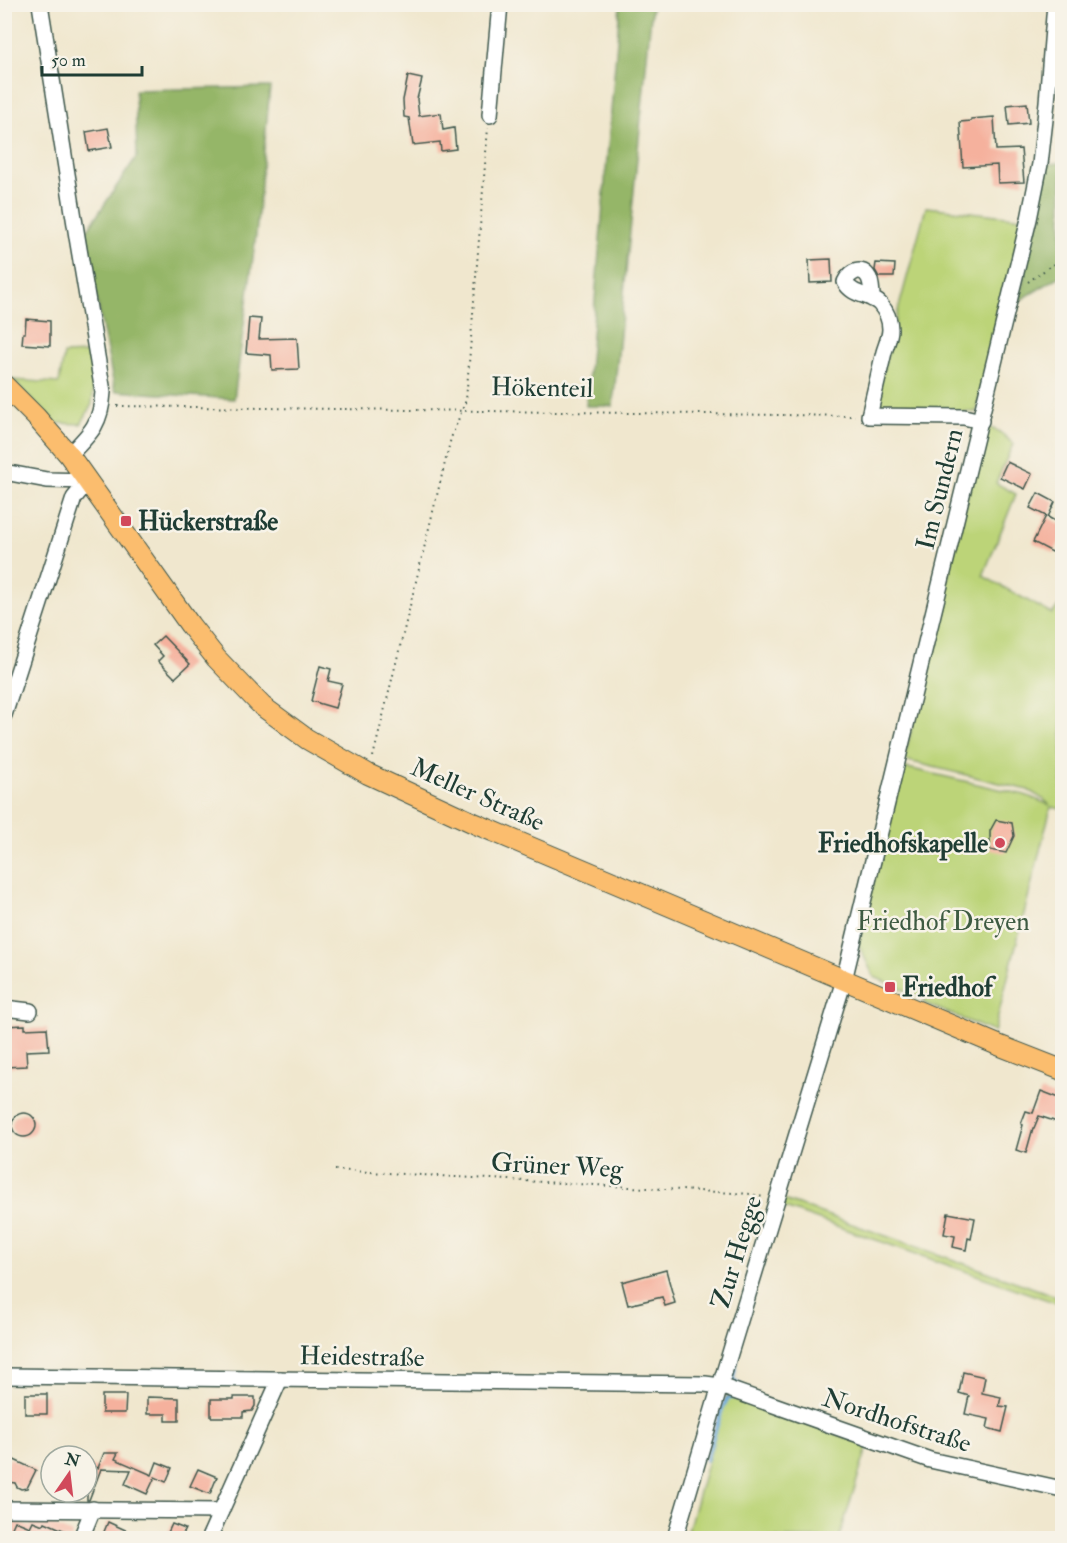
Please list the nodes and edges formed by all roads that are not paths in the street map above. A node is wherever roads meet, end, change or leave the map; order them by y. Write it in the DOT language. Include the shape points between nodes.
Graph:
graph roads {
  1 [pos="40,4"];
  2 [pos="500,4"];
  3 [pos="1055,4"];
  4 [pos="490,115"];
  5 [pos="872,299"];
  6 [pos="4,385"];
  7 [pos="981,421"];
  8 [pos="69,455"];
  9 [pos="4,472"];
  10 [pos="88,481"];
  11 [pos="4,715"];
  12 [pos="844,980"];
  13 [pos="4,1008"];
  14 [pos="30,1011"];
  15 [pos="1062,1070"];
  16 [pos="4,1376"];
  17 [pos="280,1379"];
  18 [pos="720,1386"];
  19 [pos="1062,1489"];
  20 [pos="4,1509"];
  21 [pos="93,1509"];
  22 [pos="221,1511"];
  23 [pos="81,1539"];
  24 [pos="209,1539"];
  25 [pos="675,1539"];
  1 -- 8 [label="street" via="103,392 97,422"];
  2 -- 4 [label="street"];
  3 -- 7 [label="street, Im Sundern" via="1040,164"];
  5 -- 7 [label="street" via="887,313 890,330 869,416 964,417"];
  6 -- 8 [label="main road, Meller Straße"];
  7 -- 12 [label="street, Im Sundern"];
  8 -- 10 [label="main road, Meller Straße"];
  9 -- 10 [label="street" via="47,480"];
  10 -- 11 [label="street" via="74,498"];
  10 -- 12 [label="main road, Meller Straße" via="216,658 262,706 307,739 368,774 476,824"];
  12 -- 15 [label="main road, Meller Straße"];
  12 -- 18 [label="street, Zur Hegge"];
  13 -- 14 [label="street"];
  16 -- 17 [label="street, Heidestraße"];
  17 -- 18 [label="street, Heidestraße"];
  17 -- 22 [label="street"];
  18 -- 19 [label="street, Nordhofstraße" via="930,1460"];
  18 -- 25 [label="street, Zur Hegge"];
  20 -- 21 [label="street"];
  21 -- 22 [label="street"];
  21 -- 23 [label="street"];
  22 -- 24 [label="street"];
}
